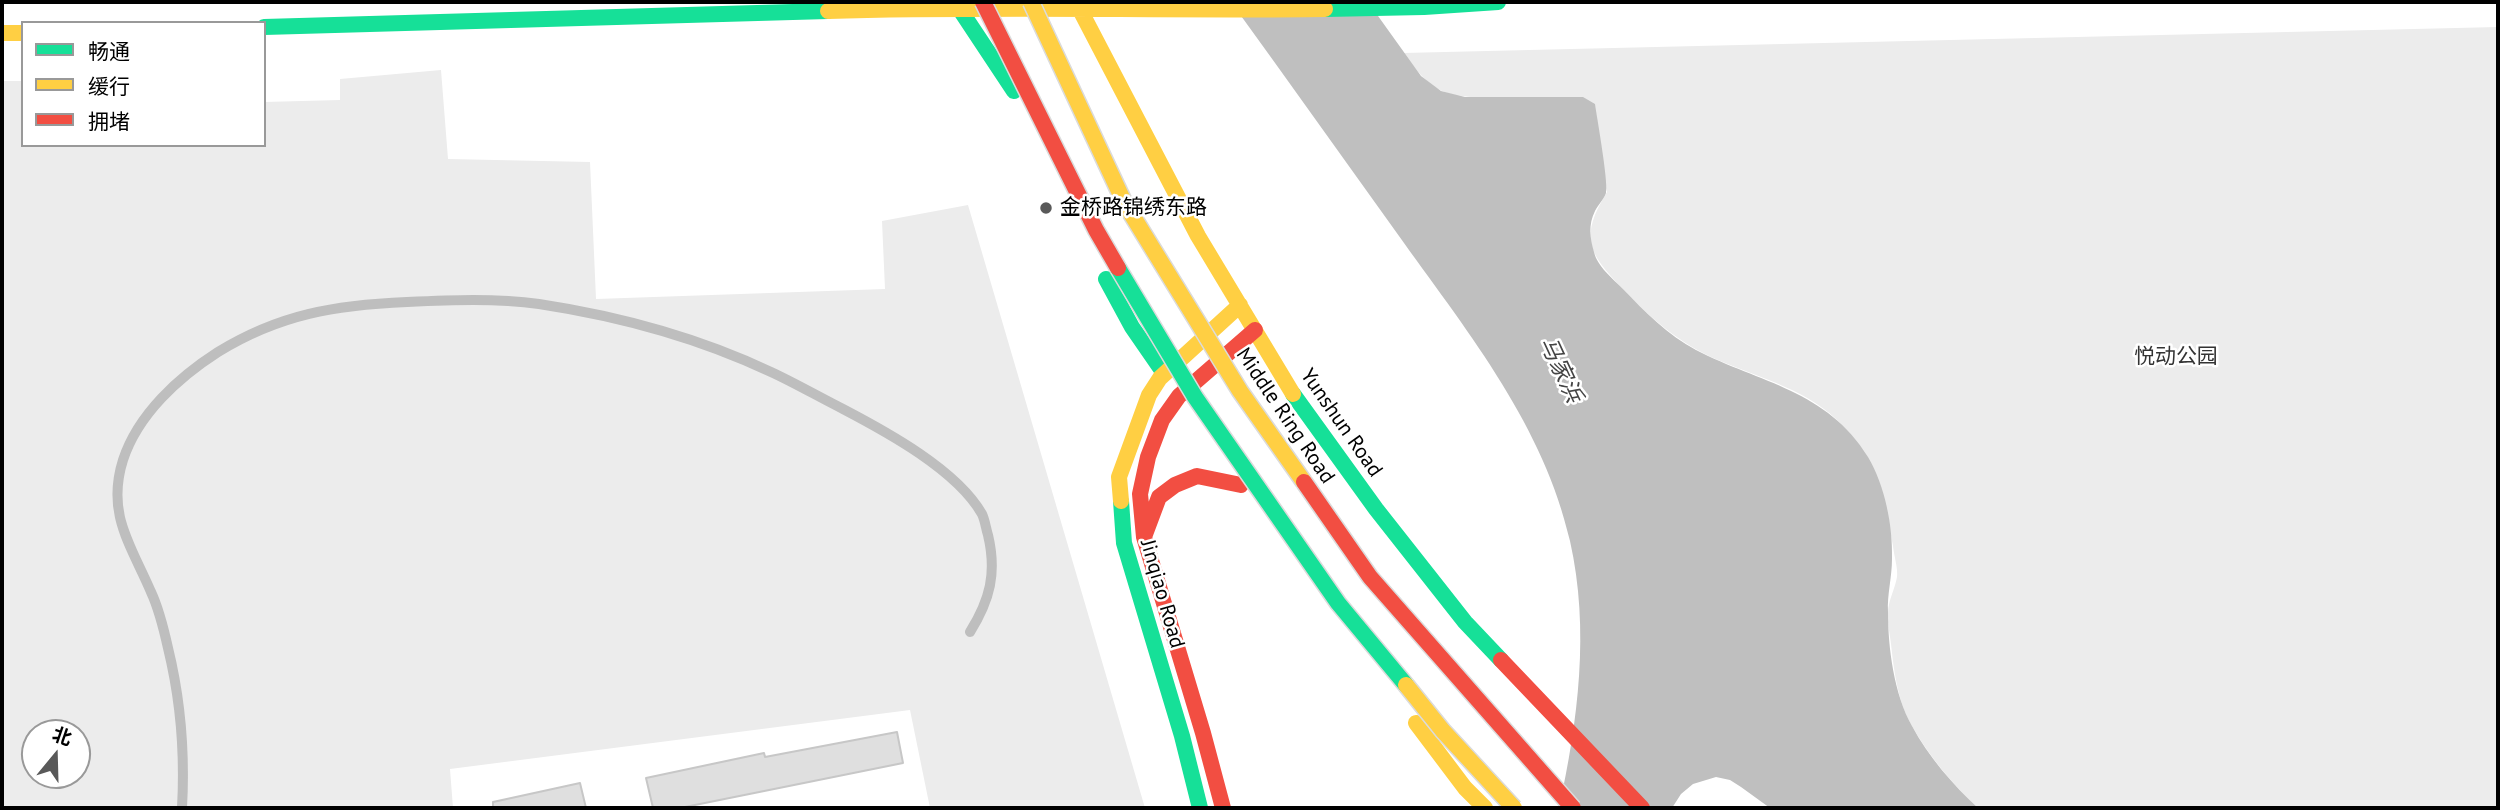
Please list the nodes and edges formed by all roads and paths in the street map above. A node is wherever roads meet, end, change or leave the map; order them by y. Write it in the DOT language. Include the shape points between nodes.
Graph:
graph roads {
  1 [pos="983,2"];
  2 [pos="1031,2"];
  3 [pos="1497,2"];
  4 [pos="956,5"];
  5 [pos="1078,6"];
  6 [pos="266,27"];
  7 [pos="2,33"];
  8 [pos="21,33"];
  9 [pos="1240,305"];
  10 [pos="1255,330"];
  11 [pos="1164,373"];
  12 [pos="1179,396"];
  13 [pos="1241,485"];
  14 [pos="1144,537"];
  15 [pos="970,632"];
  16 [pos="182,808"];
  17 [pos="1200,808"];
  18 [pos="1223,808"];
  19 [pos="1485,808"];
  20 [pos="1514,808"];
  21 [pos="1573,808"];
  22 [pos="1642,808"];
  1 -- 20 [label="main road, bridge" via="1096,230 1195,397 1338,603 1443,731"];
  2 -- 21 [label="main road, Middle Ring Road, bridge" via="1124,202 1240,391 1370,577"];
  3 -- 5 [label="main road" via="1179,10"];
  4 -- 5 [label="main road"];
  4 -- 6 [label="main road"];
  4 -- 11 [label="main road" via="1014,91 1132,327"];
  5 -- 9 [label="main road, Yunshun Road" via="1198,236"];
  7 -- 8 [label="main road"];
  9 -- 10 [label="main road, Yunshun Road"];
  9 -- 11 [label="main road, Jinqiao Road"];
  10 -- 12 [label="main road, Jinqiao Road"];
  10 -- 22 [label="main road, Yunshun Road" via="1297,400 1465,622"];
  11 -- 12 [label="main road"];
  11 -- 17 [label="main road, Jinqiao Road" via="1149,395 1119,477 1124,543"];
  12 -- 13 [label="main road"];
  12 -- 14 [label="main road, Jinqiao Road" via="1148,457 1140,494"];
  13 -- 14 [label="main road" via="1197,476 1175,485 1159,497"];
  13 -- 19 [label="main road" via="1465,788"];
  14 -- 18 [label="main road, Jinqiao Road"];
  15 -- 16 [label="lane" via="990,586 993,557 983,515 955,481 897,438 770,372 702,344 606,317 536,304 456,300 352,305 298,315 236,341 194,367 160,400 123,459 117,487 119,520 152,594 178,691"];
}
